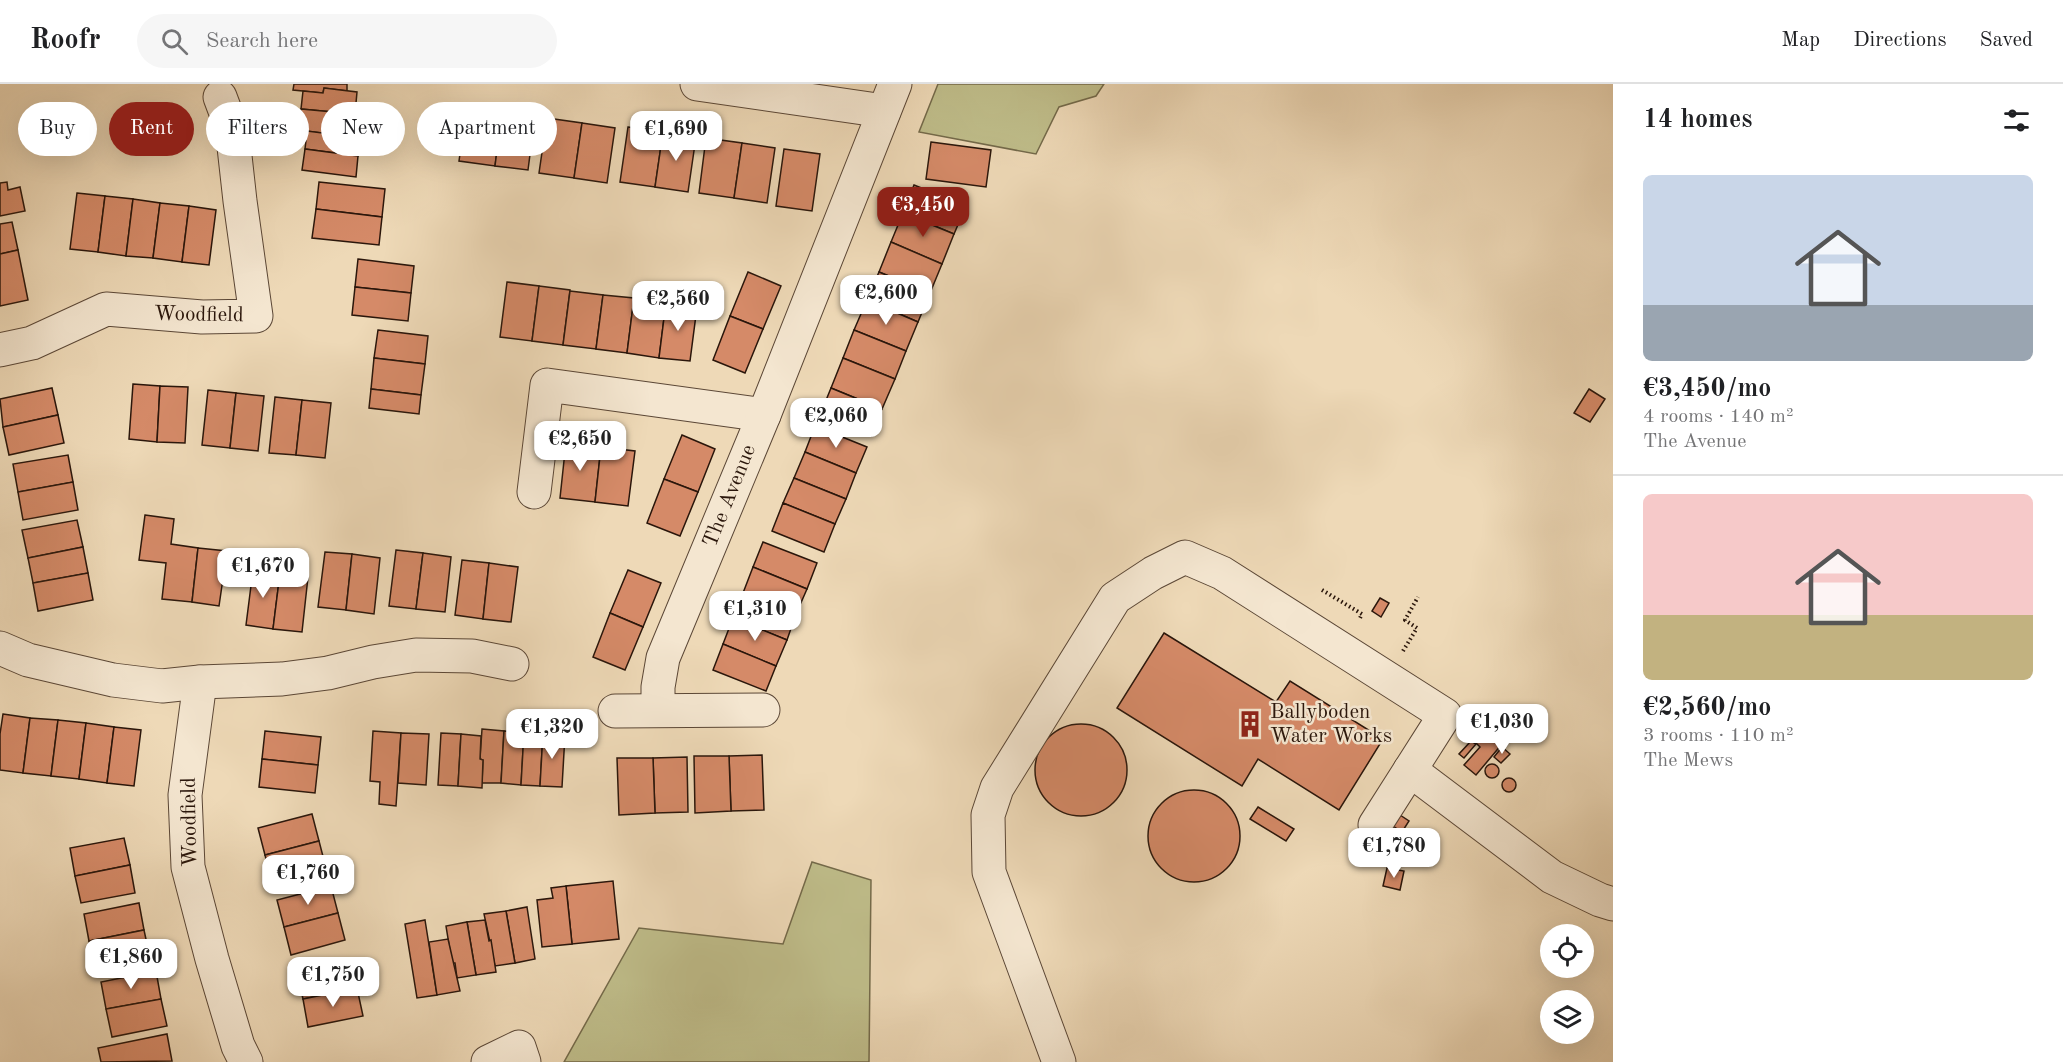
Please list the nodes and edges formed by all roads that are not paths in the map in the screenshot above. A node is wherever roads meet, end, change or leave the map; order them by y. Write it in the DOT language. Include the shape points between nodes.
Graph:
graph roads {
  1 [pos="697,84"];
  2 [pos="220,97"];
  3 [pos="889,98"];
  4 [pos="0,350"];
  5 [pos="764,415"];
  6 [pos="534,492"];
  7 [pos="0,648"];
  8 [pos="512,664"];
  9 [pos="200,682"];
  10 [pos="658,710"];
  11 [pos="763,710"];
  12 [pos="615,711"];
  13 [pos="1410,770"];
  14 [pos="1375,825"];
  15 [pos="1613,904"];
  16 [pos="246,1062"];
  17 [pos="488,1062"];
  18 [pos="524,1062"];
  19 [pos="1059,1062"];
  1 -- 3 [label="street"];
  2 -- 4 [label="street, Woodfield" via="232,129 256,316 202,317 106,309 32,343"];
  3 -- 5 [label="street, The Avenue"];
  5 -- 6 [label="street" via="548,385"];
  5 -- 10 [label="street, The Avenue" via="663,658"];
  7 -- 9 [label="street" via="28,660 113,680 162,686"];
  8 -- 9 [label="street" via="472,656 416,656 282,679"];
  9 -- 16 [label="street, Woodfield" via="185,795 188,867 212,959"];
  10 -- 11 [label="street"];
  10 -- 12 [label="street"];
  13 -- 14 [label="street"];
  13 -- 15 [label="street" via="1552,876"];
  13 -- 19 [label="street" via="1445,716 1222,573 1185,557 1115,598 997,788 988,815 989,872"];
  17 -- 18 [label="street" via="519,1047"];
}
